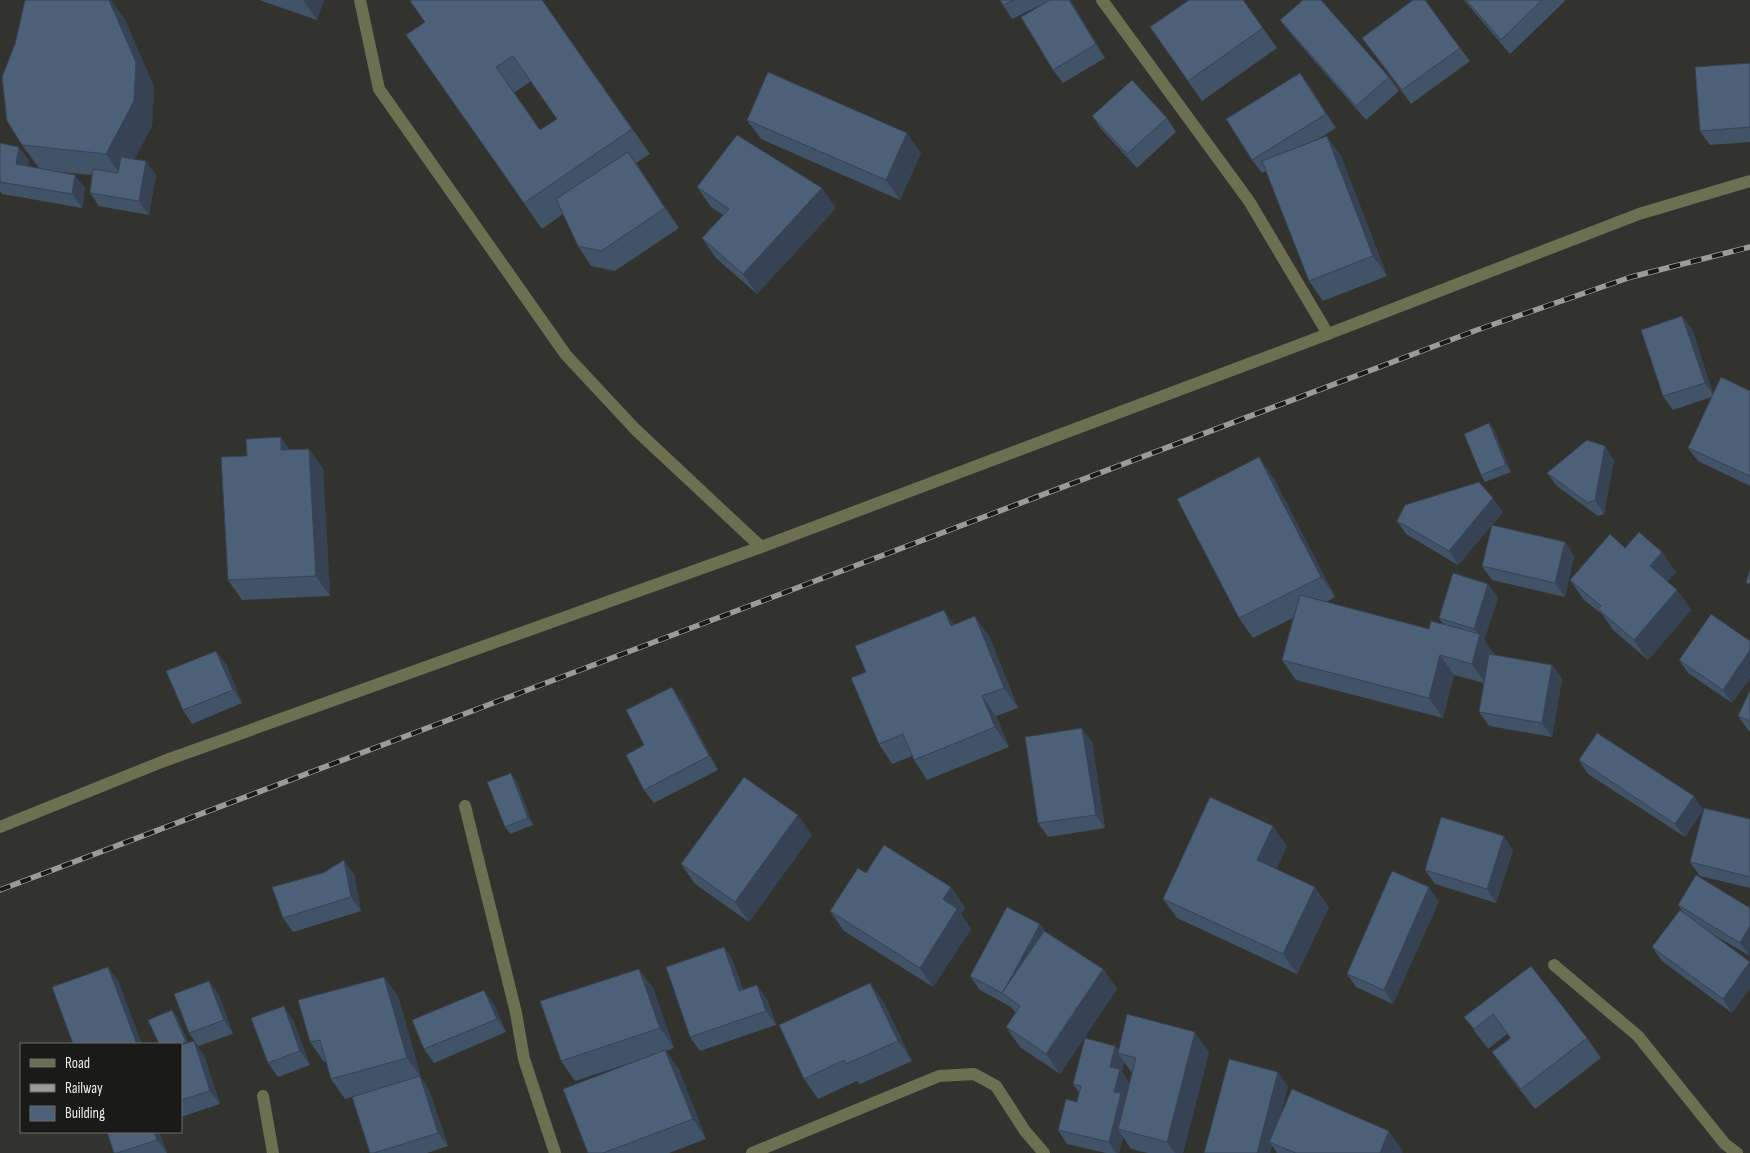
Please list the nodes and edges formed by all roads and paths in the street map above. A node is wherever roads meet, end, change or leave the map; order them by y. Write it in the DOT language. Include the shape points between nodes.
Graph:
graph roads {
  1 [pos="360,0"];
  2 [pos="1102,0"];
  3 [pos="1750,181"];
  4 [pos="1328,334"];
  5 [pos="762,547"];
  6 [pos="465,806"];
  7 [pos="0,827"];
  8 [pos="1554,965"];
  9 [pos="263,1096"];
  10 [pos="273,1153"];
  11 [pos="555,1153"];
  12 [pos="752,1153"];
  13 [pos="1044,1153"];
  14 [pos="1737,1153"];
  1 -- 5 [label="street" via="379,89 566,355 636,430"];
  2 -- 4 [label="street" via="1249,201"];
  3 -- 4 [label="street" via="1640,214"];
  4 -- 5 [label="street"];
  5 -- 7 [label="street" via="164,761"];
  6 -- 11 [label="street" via="516,1013 524,1059"];
  8 -- 14 [label="street" via="1638,1036 1725,1144"];
  9 -- 10 [label="street"];
  12 -- 13 [label="street" via="939,1076 974,1074 996,1086 1025,1131"];
}
